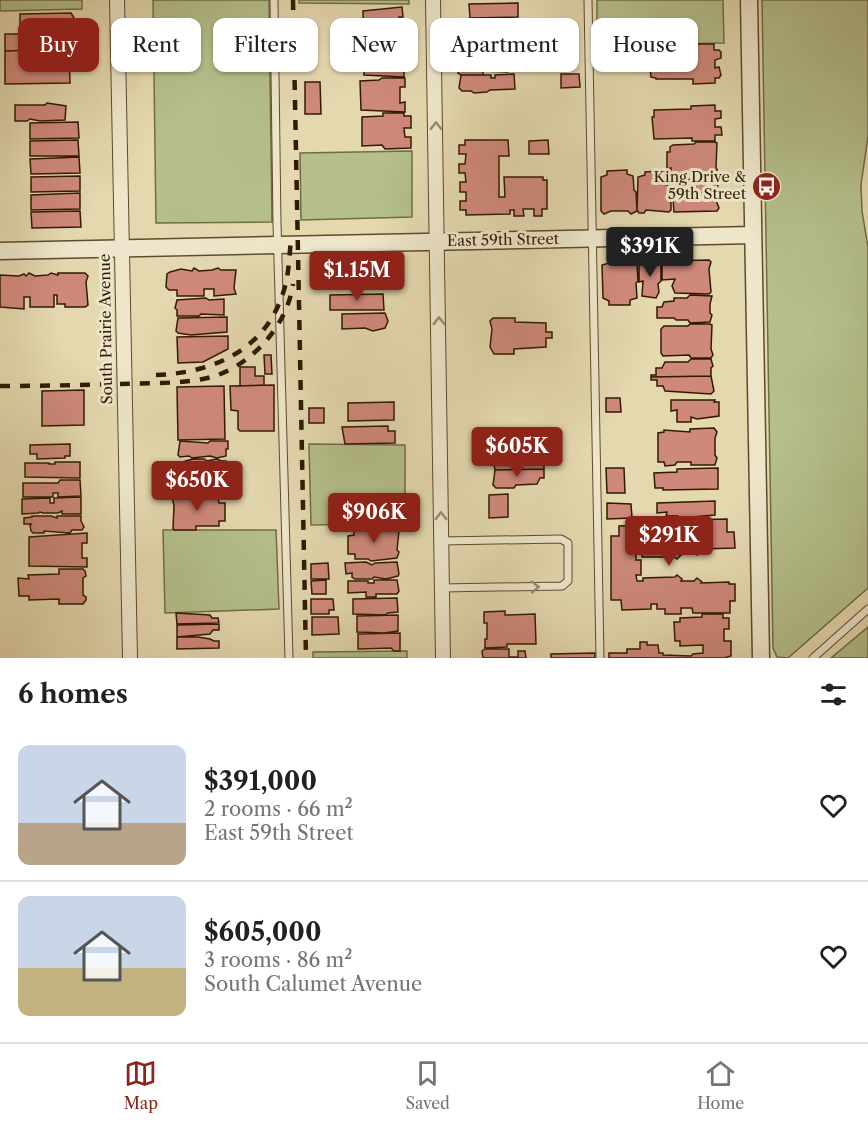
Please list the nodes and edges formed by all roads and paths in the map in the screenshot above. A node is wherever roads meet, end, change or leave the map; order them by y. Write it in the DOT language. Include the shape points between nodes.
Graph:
graph roads {
  1 [pos="117,0"];
  2 [pos="274,0"];
  3 [pos="433,0"];
  4 [pos="588,0"];
  5 [pos="749,0"];
  6 [pos="753,235"];
  7 [pos="592,238"];
  8 [pos="438,242"];
  9 [pos="279,245"];
  10 [pos="121,249"];
  11 [pos="0,251"];
  12 [pos="442,541"];
  13 [pos="442,588"];
  14 [pos="868,609"];
  15 [pos="130,658"];
  16 [pos="289,658"];
  17 [pos="443,658"];
  18 [pos="600,658"];
  19 [pos="761,658"];
  20 [pos="813,658"];
  1 -- 10 [label="street, South Prairie Avenue"];
  2 -- 9 [label="lane"];
  8 -- 3 [label="street, one-way"];
  4 -- 7 [label="lane"];
  5 -- 6 [label="street"];
  6 -- 7 [label="street, East 59th Street"];
  6 -- 19 [label="street"];
  7 -- 8 [label="street, East 59th Street"];
  7 -- 18 [label="lane"];
  8 -- 9 [label="street, East 59th Street"];
  12 -- 8 [label="street, one-way"];
  9 -- 10 [label="street, East 59th Street"];
  9 -- 16 [label="lane"];
  10 -- 11 [label="street, East 59th Street"];
  10 -- 15 [label="street, South Prairie Avenue"];
  12 -- 13 [label="street"];
  13 -- 12 [label="lane, one-way" via="562,586 568,581 568,543 561,539"];
  13 -- 17 [label="street"];
  14 -- 20 [label="lane"];
}
